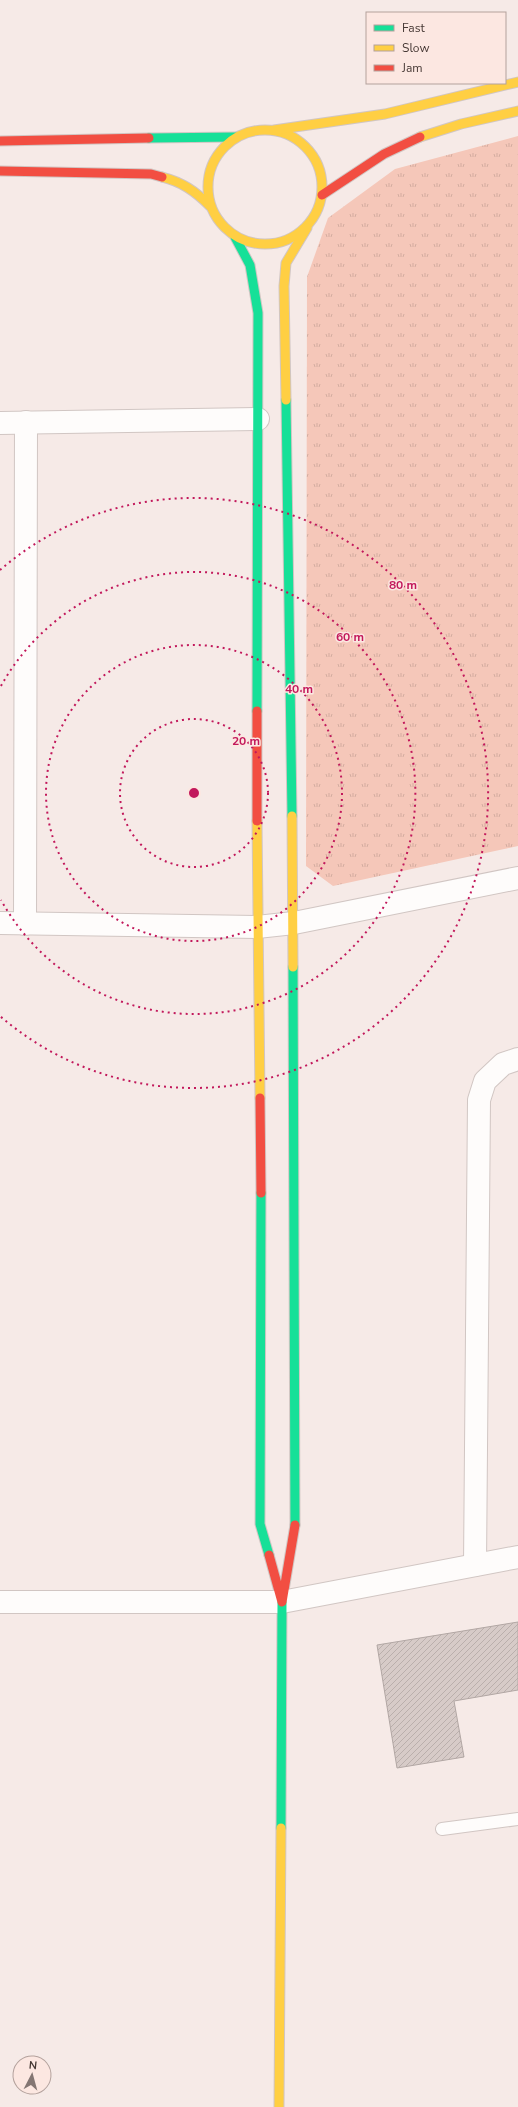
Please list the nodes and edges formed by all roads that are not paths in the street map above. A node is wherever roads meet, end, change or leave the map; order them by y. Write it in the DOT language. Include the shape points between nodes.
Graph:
graph roads {
  1 [pos="518,82"];
  2 [pos="518,111"];
  3 [pos="273,130"];
  4 [pos="236,137"];
  5 [pos="0,141"];
  6 [pos="0,171"];
  7 [pos="322,195"];
  8 [pos="210,206"];
  9 [pos="307,228"];
  10 [pos="235,236"];
  11 [pos="258,419"];
  12 [pos="26,422"];
  13 [pos="0,423"];
  14 [pos="518,878"];
  15 [pos="0,923"];
  16 [pos="25,924"];
  17 [pos="294,924"];
  18 [pos="257,927"];
  19 [pos="518,1058"];
  20 [pos="518,1557"];
  21 [pos="475,1565"];
  22 [pos="0,1602"];
  23 [pos="282,1602"];
  24 [pos="518,1819"];
  25 [pos="442,1829"];
  26 [pos="279,2107"];
  1 -- 3 [label="street" via="386,114"];
  2 -- 7 [label="street" via="452,127 407,142 374,160"];
  3 -- 4 [label="street" via="255,131"];
  3 -- 7 [label="street" via="290,135 305,146 316,160 322,177"];
  4 -- 5 [label="street"];
  4 -- 8 [label="street" via="221,150 211,167 207,187"];
  6 -- 8 [label="street" via="151,174 178,181 196,192"];
  7 -- 9 [label="street" via="317,213"];
  8 -- 10 [label="street" via="220,223"];
  9 -- 10 [label="street" via="292,238 273,245 254,244"];
  9 -- 17 [label="street" via="286,263 284,286"];
  10 -- 11 [label="street" via="250,265 258,314"];
  11 -- 12 [label="street"];
  11 -- 18 [label="street"];
  12 -- 13 [label="street"];
  12 -- 16 [label="street"];
  14 -- 17 [label="street"];
  15 -- 16 [label="street"];
  16 -- 18 [label="street"];
  17 -- 18 [label="street"];
  17 -- 23 [label="street" via="295,1531"];
  18 -- 23 [label="street" via="261,1161 260,1524"];
  19 -- 21 [label="street" via="503,1064 485,1082 479,1100"];
  20 -- 21 [label="street"];
  21 -- 23 [label="street"];
  22 -- 23 [label="street"];
  23 -- 26 [label="street"];
  24 -- 25 [label="lane"];
}
